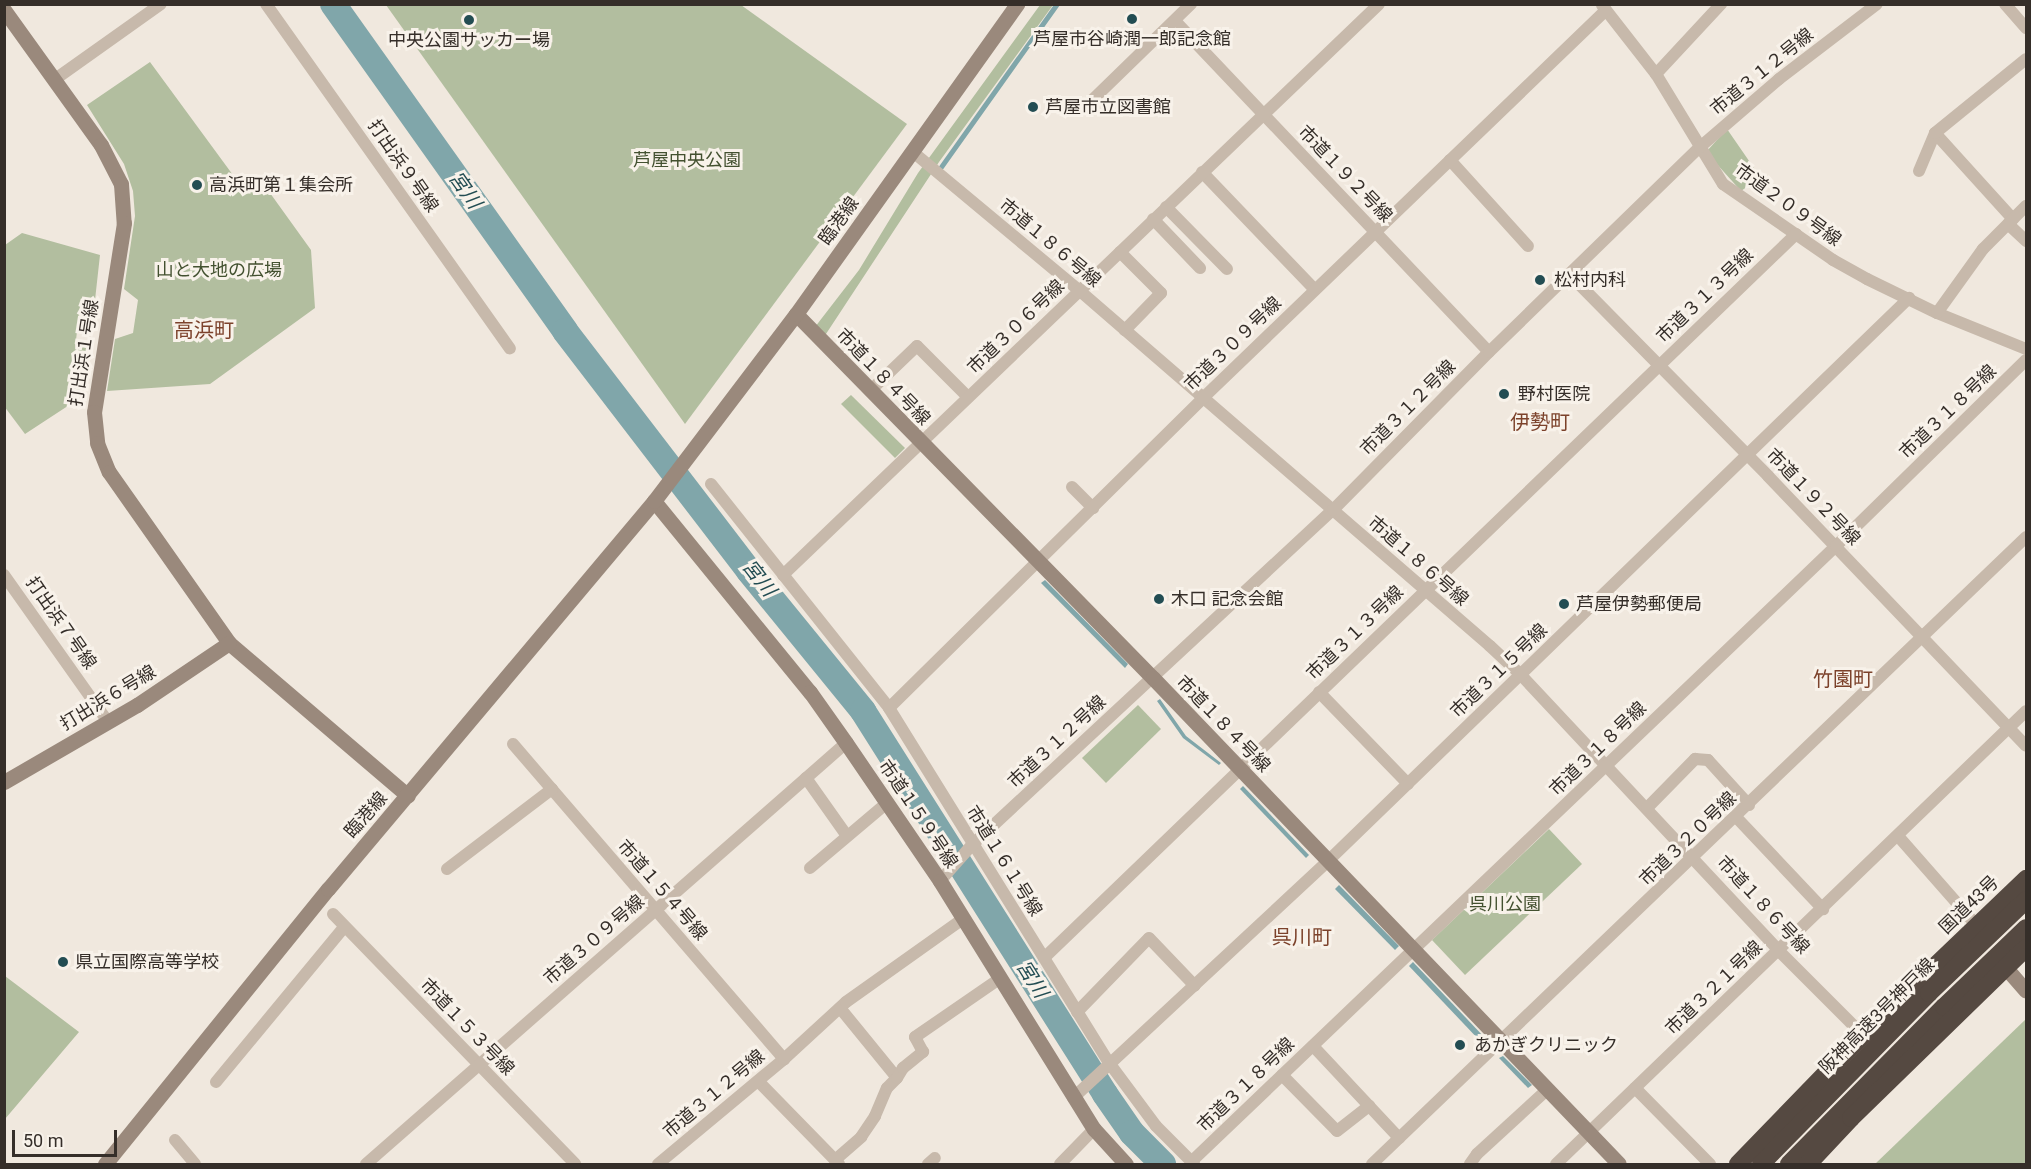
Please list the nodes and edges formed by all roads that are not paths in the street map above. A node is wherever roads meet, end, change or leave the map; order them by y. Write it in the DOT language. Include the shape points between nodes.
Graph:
graph roads {
  1 [pos="161,4"];
  2 [pos="266,4"];
  3 [pos="1017,4"];
  4 [pos="1191,4"];
  5 [pos="1379,4"];
  6 [pos="1876,4"];
  7 [pos="2005,4"];
  8 [pos="1604,7"];
  9 [pos="1715,7"];
  10 [pos="4,10"];
  11 [pos="1175,21"];
  12 [pos="2026,28"];
  13 [pos="2026,59"];
  14 [pos="1656,74"];
  15 [pos="54,80"];
  16 [pos="1083,109"];
  17 [pos="1262,114"];
  18 [pos="1935,133"];
  19 [pos="1700,147"];
  20 [pos="913,152"];
  21 [pos="1450,160"];
  22 [pos="1919,171"];
  23 [pos="1202,172"];
  24 [pos="2026,206"];
  25 [pos="1166,207"];
  26 [pos="1153,219"];
  27 [pos="2010,221"];
  28 [pos="1376,232"];
  29 [pos="1796,234"];
  30 [pos="2026,241"];
  31 [pos="1528,246"];
  32 [pos="1120,252"];
  33 [pos="1200,268"];
  34 [pos="1227,269"];
  35 [pos="1570,275"];
  36 [pos="1315,290"];
  37 [pos="1080,291"];
  38 [pos="1909,298"];
  39 [pos="1937,313"];
  40 [pos="795,314"];
  41 [pos="1125,330"];
  42 [pos="510,348"];
  43 [pos="2026,349"];
  44 [pos="1489,352"];
  45 [pos="2026,360"];
  46 [pos="1659,365"];
  47 [pos="870,391"];
  48 [pos="968,397"];
  49 [pos="1203,398"];
  50 [pos="920,443"];
  51 [pos="1748,455"];
  52 [pos="711,484"];
  53 [pos="1072,487"];
  54 [pos="657,497"];
  55 [pos="1093,508"];
  56 [pos="1333,510"];
  57 [pos="2026,537"];
  58 [pos="1836,546"];
  59 [pos="1039,563"];
  60 [pos="4,575"];
  61 [pos="783,575"];
  62 [pos="1424,591"];
  63 [pos="1922,637"];
  64 [pos="229,643"];
  65 [pos="1521,675"];
  66 [pos="1153,678"];
  67 [pos="1319,692"];
  68 [pos="889,708"];
  69 [pos="2026,711"];
  70 [pos="108,722"];
  71 [pos="2010,728"];
  72 [pos="846,743"];
  73 [pos="513,744"];
  74 [pos="2026,746"];
  75 [pos="1606,766"];
  76 [pos="1239,770"];
  77 [pos="806,778"];
  78 [pos="4,782"];
  79 [pos="1408,784"];
  80 [pos="552,789"];
  81 [pos="408,796"];
  82 [pos="888,802"];
  83 [pos="1749,805"];
  84 [pos="1647,808"];
  85 [pos="1736,818"];
  86 [pos="847,836"];
  87 [pos="1898,836"];
  88 [pos="971,847"];
  89 [pos="1694,858"];
  90 [pos="1329,860"];
  91 [pos="810,868"];
  92 [pos="447,869"];
  93 [pos="944,877"];
  94 [pos="2026,879"];
  95 [pos="2026,900"];
  96 [pos="1823,909"];
  97 [pos="655,910"];
  98 [pos="333,914"];
  99 [pos="963,920"];
  100 [pos="1977,926"];
  101 [pos="344,927"];
  102 [pos="2026,928"];
  103 [pos="2026,948"];
  104 [pos="1413,950"];
  105 [pos="1779,951"];
  106 [pos="1044,958"];
  107 [pos="2006,968"];
  108 [pos="999,979"];
  109 [pos="1195,986"];
  110 [pos="2026,991"];
  111 [pos="840,1008"];
  112 [pos="1077,1012"];
  113 [pos="1863,1035"];
  114 [pos="1501,1041"];
  115 [pos="1313,1046"];
  116 [pos="784,1059"];
  117 [pos="479,1064"];
  118 [pos="1109,1066"];
  119 [pos="1282,1075"];
  120 [pos="897,1078"];
  121 [pos="758,1081"];
  122 [pos="216,1082"];
  123 [pos="1635,1088"];
  124 [pos="1548,1089"];
  125 [pos="1073,1098"];
  126 [pos="1369,1106"];
  127 [pos="1094,1129"];
  128 [pos="1589,1132"];
  129 [pos="1399,1138"];
  130 [pos="175,1140"];
  131 [pos="837,1162"];
  132 [pos="1193,1163"];
  133 [pos="105,1164"];
  134 [pos="195,1164"];
  135 [pos="366,1164"];
  136 [pos="575,1164"];
  137 [pos="658,1164"];
  138 [pos="1060,1164"];
  139 [pos="1126,1164"];
  140 [pos="1372,1164"];
  141 [pos="1470,1164"];
  142 [pos="1556,1164"];
  143 [pos="1619,1164"];
  144 [pos="1710,1164"];
  145 [pos="1738,1164"];
  146 [pos="1761,1164"];
  147 [pos="1789,1164"];
  148 [pos="1808,1164"];
  1 -- 15 [label="street"];
  2 -- 42 [label="street, 打出浜９号線"];
  3 -- 20 [label="street, 臨港線"];
  4 -- 11 [label="street"];
  5 -- 17 [label="street, 市道３０６号線"];
  6 -- 19 [label="street, 市道３１２号線"];
  7 -- 12 [label="street"];
  8 -- 14 [label="street, 市道２０９号線"];
  8 -- 21 [label="street, 市道３０９号線"];
  9 -- 14 [label="street"];
  10 -- 15 [label="street, 打出浜１号線"];
  11 -- 16 [label="street"];
  11 -- 17 [label="street, 市道１９２号線"];
  13 -- 18 [label="street"];
  14 -- 19 [label="street, 市道２０９号線"];
  15 -- 64 [label="street, 打出浜１号線" via="101,145 123,196 124,223 94,412 97,443 116,485"];
  17 -- 23 [label="street, 市道３０６号線"];
  17 -- 28 [label="street, 市道１９２号線"];
  18 -- 22 [label="street"];
  18 -- 27 [label="street"];
  19 -- 29 [label="street, 市道２０９号線" via="1723,184"];
  19 -- 35 [label="street, 市道３１２号線"];
  20 -- 37 [label="street, 市道１８６号線"];
  20 -- 40 [label="street, 臨港線"];
  21 -- 28 [label="street, 市道３０９号線"];
  21 -- 31 [label="street"];
  23 -- 25 [label="street, 市道３０６号線"];
  23 -- 36 [label="street"];
  24 -- 27 [label="street"];
  25 -- 26 [label="street, 市道３０６号線"];
  25 -- 34 [label="street"];
  26 -- 32 [label="street, 市道３０６号線"];
  26 -- 33 [label="street"];
  27 -- 30 [label="street"];
  27 -- 39 [label="street" via="1983,249"];
  28 -- 36 [label="street, 市道３０９号線"];
  28 -- 44 [label="street, 市道１９２号線"];
  29 -- 38 [label="street, 市道２０９号線" via="1833,260"];
  29 -- 46 [label="street, 市道３１３号線"];
  32 -- 37 [label="street, 市道３０６号線"];
  32 -- 41 [label="street" via="1161,293"];
  35 -- 44 [label="street, 市道３１２号線"];
  35 -- 46 [label="street, 市道１９２号線"];
  36 -- 49 [label="street, 市道３０９号線"];
  37 -- 41 [label="street, 市道１８６号線"];
  37 -- 48 [label="street, 市道３０６号線"];
  38 -- 39 [label="street, 市道２０９号線"];
  38 -- 51 [label="street, 市道３１５号線"];
  39 -- 43 [label="street, 市道２０９号線"];
  40 -- 47 [label="street, 市道１８４号線"];
  40 -- 54 [label="street, 臨港線"];
  41 -- 49 [label="street, 市道１８６号線"];
  44 -- 56 [label="street, 市道３１２号線"];
  45 -- 58 [label="street, 市道３１８号線"];
  46 -- 51 [label="street, 市道１９２号線"];
  46 -- 62 [label="street, 市道３１３号線"];
  47 -- 48 [label="street" via="917,346"];
  47 -- 50 [label="street, 市道１８４号線"];
  48 -- 50 [label="street, 市道３０６号線"];
  49 -- 55 [label="street, 市道３０９号線"];
  49 -- 56 [label="street, 市道１８６号線"];
  50 -- 59 [label="street, 市道１８４号線"];
  50 -- 61 [label="street, 市道３０６号線"];
  51 -- 58 [label="street, 市道１９２号線"];
  51 -- 65 [label="street, 市道３１５号線"];
  52 -- 61 [label="street, 市道１６１号線"];
  53 -- 55 [label="street"];
  54 -- 72 [label="street, 市道１５９号線"];
  54 -- 81 [label="street, 臨港線"];
  55 -- 59 [label="street, 市道３０９号線"];
  56 -- 62 [label="street, 市道１８６号線"];
  56 -- 66 [label="street, 市道３１２号線"];
  57 -- 63 [label="street, 市道３２０号線"];
  58 -- 63 [label="street, 市道１９２号線"];
  58 -- 75 [label="street, 市道３１８号線"];
  59 -- 66 [label="street, 市道１８４号線"];
  59 -- 68 [label="street, 市道３０９号線"];
  60 -- 70 [label="street, 打出浜７号線"];
  61 -- 68 [label="street, 市道１６１号線"];
  62 -- 65 [label="street, 市道１８６号線"];
  62 -- 67 [label="street, 市道３１３号線"];
  63 -- 71 [label="street, 市道１９２号線"];
  63 -- 83 [label="street, 市道３２０号線"];
  64 -- 70 [label="street, 打出浜６号線"];
  64 -- 81 [label="street, 打出浜１号線"];
  65 -- 75 [label="street, 市道１８６号線"];
  65 -- 79 [label="street, 市道３１５号線"];
  66 -- 76 [label="street, 市道１８４号線"];
  66 -- 88 [label="street, 市道３１２号線"];
  67 -- 76 [label="street, 市道３１３号線"];
  67 -- 79 [label="street"];
  68 -- 88 [label="street, 市道１６１号線"];
  69 -- 71 [label="street, 市道３２１号線"];
  70 -- 78 [label="street, 打出浜６号線"];
  71 -- 74 [label="street, 市道１９２号線"];
  71 -- 87 [label="street, 市道３２１号線"];
  72 -- 77 [label="street, 市道３０９号線"];
  72 -- 82 [label="street, 市道１５９号線"];
  73 -- 80 [label="street, 市道１５４号線"];
  75 -- 84 [label="street, 市道１８６号線"];
  75 -- 104 [label="street, 市道３１８号線"];
  76 -- 90 [label="street, 市道１８４号線"];
  76 -- 106 [label="street, 市道３１３号線"];
  77 -- 86 [label="street"];
  77 -- 97 [label="street, 市道３０９号線"];
  79 -- 90 [label="street, 市道３１５号線"];
  80 -- 92 [label="street"];
  80 -- 97 [label="street, 市道１５４号線"];
  81 -- 133 [label="street, 臨港線"];
  82 -- 86 [label="street"];
  82 -- 93 [label="street, 市道１５９号線"];
  83 -- 84 [label="street" via="1708,760 1695,759"];
  83 -- 85 [label="street, 市道３２０号線"];
  84 -- 89 [label="street, 市道１８６号線"];
  85 -- 89 [label="street, 市道３２０号線"];
  85 -- 96 [label="street"];
  86 -- 91 [label="street"];
  87 -- 96 [label="street, 市道３２１号線"];
  87 -- 100 [label="street"];
  88 -- 93 [label="street, 市道３１２号線"];
  88 -- 106 [label="street, 市道１６１号線"];
  89 -- 105 [label="street, 市道１８６号線"];
  89 -- 114 [label="street, 市道３２０号線"];
  90 -- 104 [label="street, 市道１８４号線"];
  90 -- 109 [label="street, 市道３１５号線"];
  93 -- 99 [label="street, 市道１５９号線"];
  94 -- 100 [label="highway, 国道43号"];
  95 -- 146 [label="highway, 阪神高速3号神戸線"];
  96 -- 105 [label="street, 市道３２１号線"];
  97 -- 116 [label="street, 市道１５４号線"];
  97 -- 117 [label="street, 市道３０９号線"];
  98 -- 101 [label="street, 市道１５３号線"];
  99 -- 108 [label="street, 市道１５９号線"];
  99 -- 111 [label="street, 市道３１２号線"];
  100 -- 113 [label="highway, 国道43号"];
  101 -- 117 [label="street, 市道１５３号線"];
  101 -- 122 [label="street"];
  102 -- 147 [label="highway"];
  103 -- 107 [label="highway"];
  104 -- 114 [label="street, 市道１８４号線"];
  104 -- 115 [label="street, 市道３１８号線"];
  105 -- 113 [label="street, 市道１８６号線"];
  105 -- 123 [label="street, 市道３２１号線"];
  106 -- 112 [label="street, 市道１６１号線"];
  107 -- 110 [label="street"];
  107 -- 148 [label="highway"];
  108 -- 120 [label="street" via="915,1037 923,1052"];
  108 -- 125 [label="street, 市道１５９号線"];
  109 -- 112 [label="street" via="1149,938"];
  109 -- 118 [label="street, 市道３１５号線"];
  111 -- 116 [label="street, 市道３１２号線"];
  111 -- 120 [label="street"];
  112 -- 118 [label="street, 市道１６１号線"];
  113 -- 145 [label="highway, 国道43号"];
  114 -- 124 [label="street, 市道１８４号線"];
  114 -- 129 [label="street, 市道３２０号線"];
  115 -- 119 [label="street, 市道３１８号線"];
  115 -- 126 [label="street"];
  116 -- 121 [label="street, 市道３１２号線"];
  117 -- 135 [label="street, 市道３０９号線"];
  117 -- 136 [label="street, 市道１５３号線"];
  118 -- 125 [label="street, 市道３１５号線"];
  118 -- 132 [label="street, 市道１６１号線" via="1156,1126"];
  119 -- 126 [label="street" via="1337,1131"];
  119 -- 132 [label="street, 市道３１８号線"];
  120 -- 131 [label="street" via="861,1137"];
  121 -- 131 [label="street"];
  121 -- 137 [label="street, 市道３１２号線"];
  123 -- 128 [label="street, 市道３２１号線"];
  123 -- 144 [label="street"];
  124 -- 128 [label="street, 市道１８４号線"];
  124 -- 141 [label="street"];
  125 -- 127 [label="street, 市道１５９号線"];
  126 -- 129 [label="street"];
  127 -- 138 [label="street"];
  127 -- 139 [label="street, 市道１５９号線"];
  128 -- 142 [label="street, 市道３２１号線"];
  128 -- 143 [label="street, 市道１８４号線"];
  129 -- 140 [label="street, 市道３２０号線"];
  130 -- 134 [label="street"];
}
